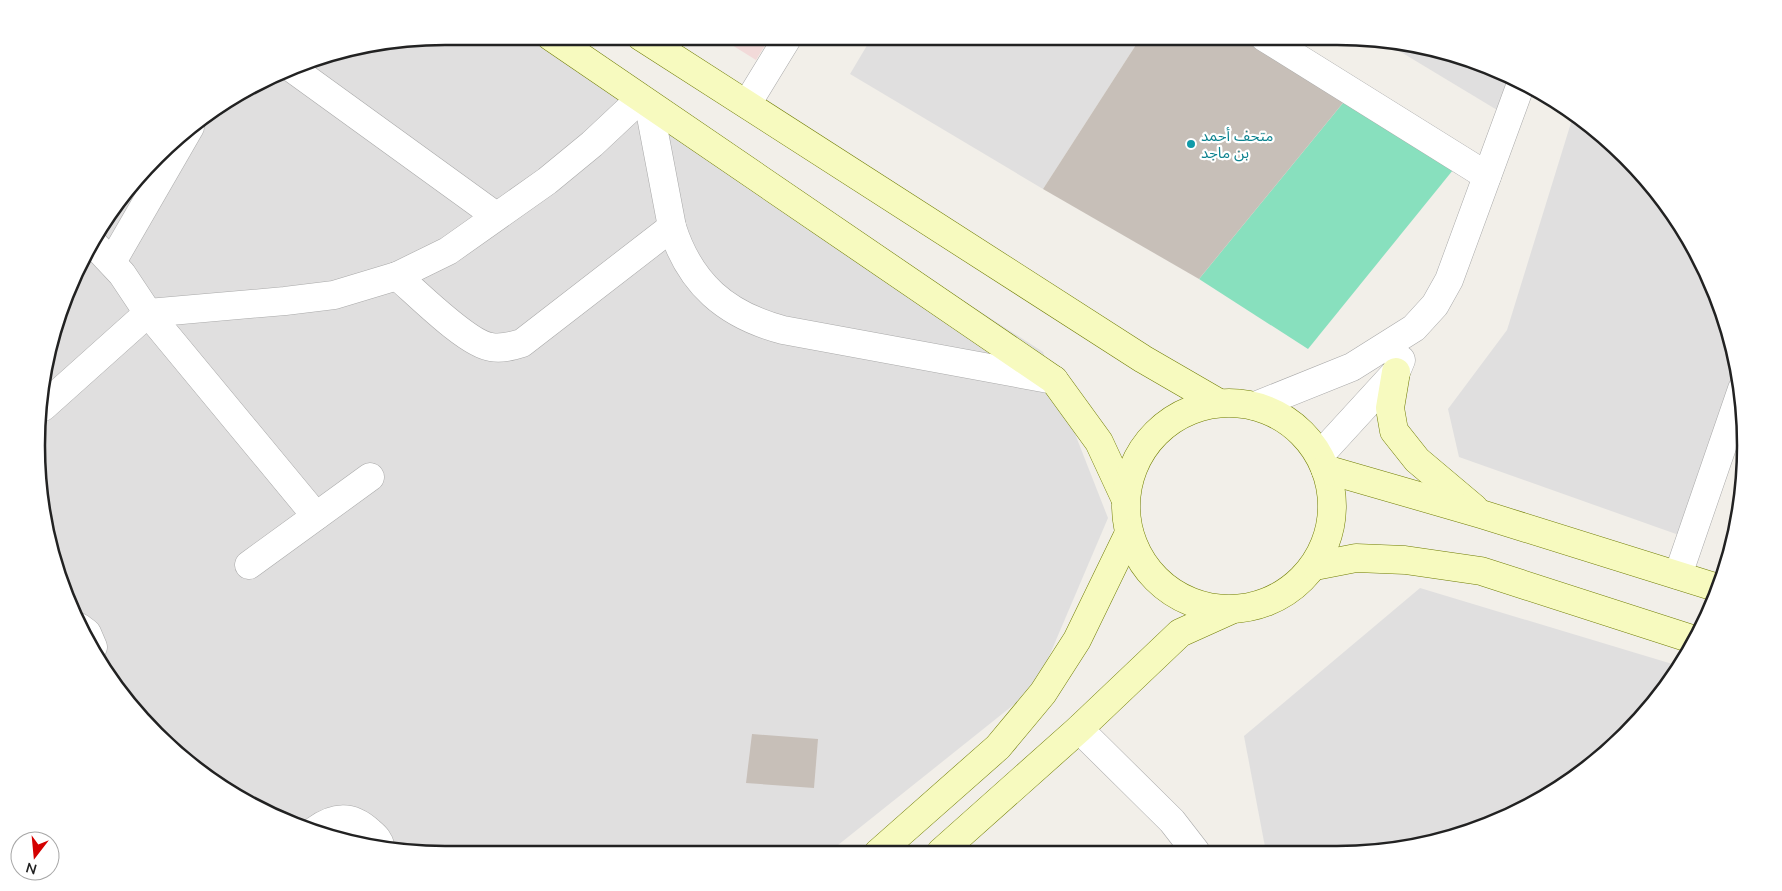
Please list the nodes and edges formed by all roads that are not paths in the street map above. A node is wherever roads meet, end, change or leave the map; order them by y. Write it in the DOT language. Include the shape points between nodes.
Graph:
graph roads {
  1 [pos="563,45"];
  2 [pos="654,45"];
  3 [pos="783,45"];
  4 [pos="1277,45"];
  5 [pos="298,73"];
  6 [pos="1519,89"];
  7 [pos="645,102"];
  8 [pos="747,104"];
  9 [pos="179,146"];
  10 [pos="1487,176"];
  11 [pos="496,216"];
  12 [pos="672,227"];
  13 [pos="98,248"];
  14 [pos="112,262"];
  15 [pos="397,276"];
  16 [pos="148,312"];
  17 [pos="1414,328"];
  18 [pos="1396,372"];
  19 [pos="1054,380"];
  20 [pos="47,403"];
  21 [pos="1219,403"];
  22 [pos="1255,406"];
  23 [pos="1735,409"];
  24 [pos="1322,462"];
  25 [pos="370,477"];
  26 [pos="1126,498"];
  27 [pos="1481,514"];
  28 [pos="316,516"];
  29 [pos="1129,533"];
  30 [pos="249,565"];
  31 [pos="1315,566"];
  32 [pos="1678,575"];
  33 [pos="1712,586"];
  34 [pos="1231,610"];
  35 [pos="1688,638"];
  36 [pos="1079,729"];
  37 [pos="322,826"];
  38 [pos="378,840"];
  39 [pos="886,846"];
  40 [pos="948,846"];
  41 [pos="1191,846"];
  1 -- 7 [label="street"];
  2 -- 8 [label="street"];
  3 -- 8 [label="street"];
  4 -- 10 [label="street"];
  5 -- 11 [label="street"];
  6 -- 10 [label="street"];
  7 -- 11 [label="street" via="547,181"];
  7 -- 12 [label="street"];
  7 -- 19 [label="street"];
  8 -- 21 [label="street" via="1135,354"];
  9 -- 14 [label="street"];
  10 -- 17 [label="street" via="1449,280 1435,305"];
  11 -- 15 [label="street" via="448,251"];
  12 -- 15 [label="street" via="522,343 508,347 490,347 475,342"];
  12 -- 19 [label="street" via="687,264 703,285 728,308 745,318 783,330"];
  13 -- 14 [label="street"];
  14 -- 16 [label="street"];
  15 -- 16 [label="street" via="334,295"];
  16 -- 20 [label="street"];
  16 -- 28 [label="street"];
  17 -- 18 [label="street"];
  17 -- 22 [label="street" via="1352,367"];
  18 -- 24 [label="street"];
  18 -- 27 [label="street" via="1390,408 1394,431 1418,460"];
  19 -- 26 [label="street" via="1099,442"];
  21 -- 22 [label="street"];
  21 -- 26 [label="street" via="1184,413 1155,433 1135,463"];
  22 -- 24 [label="street" via="1282,417 1304,434"];
  23 -- 32 [label="street"];
  24 -- 27 [label="street"];
  24 -- 31 [label="street" via="1331,485 1333,513 1328,541"];
  25 -- 28 [label="street"];
  26 -- 29 [label="street"];
  27 -- 32 [label="street"];
  28 -- 30 [label="street"];
  29 -- 34 [label="street" via="1143,564 1167,589 1198,604"];
  29 -- 39 [label="street" via="1077,640 1043,693 998,747"];
  31 -- 34 [label="street" via="1292,589 1263,604"];
  31 -- 35 [label="street" via="1356,558 1405,560 1482,571"];
  32 -- 33 [label="street"];
  34 -- 36 [label="street" via="1180,633"];
  36 -- 40 [label="street"];
  36 -- 41 [label="street" via="1172,821"];
  37 -- 38 [label="street" via="336,819 349,819 364,826"];
}
